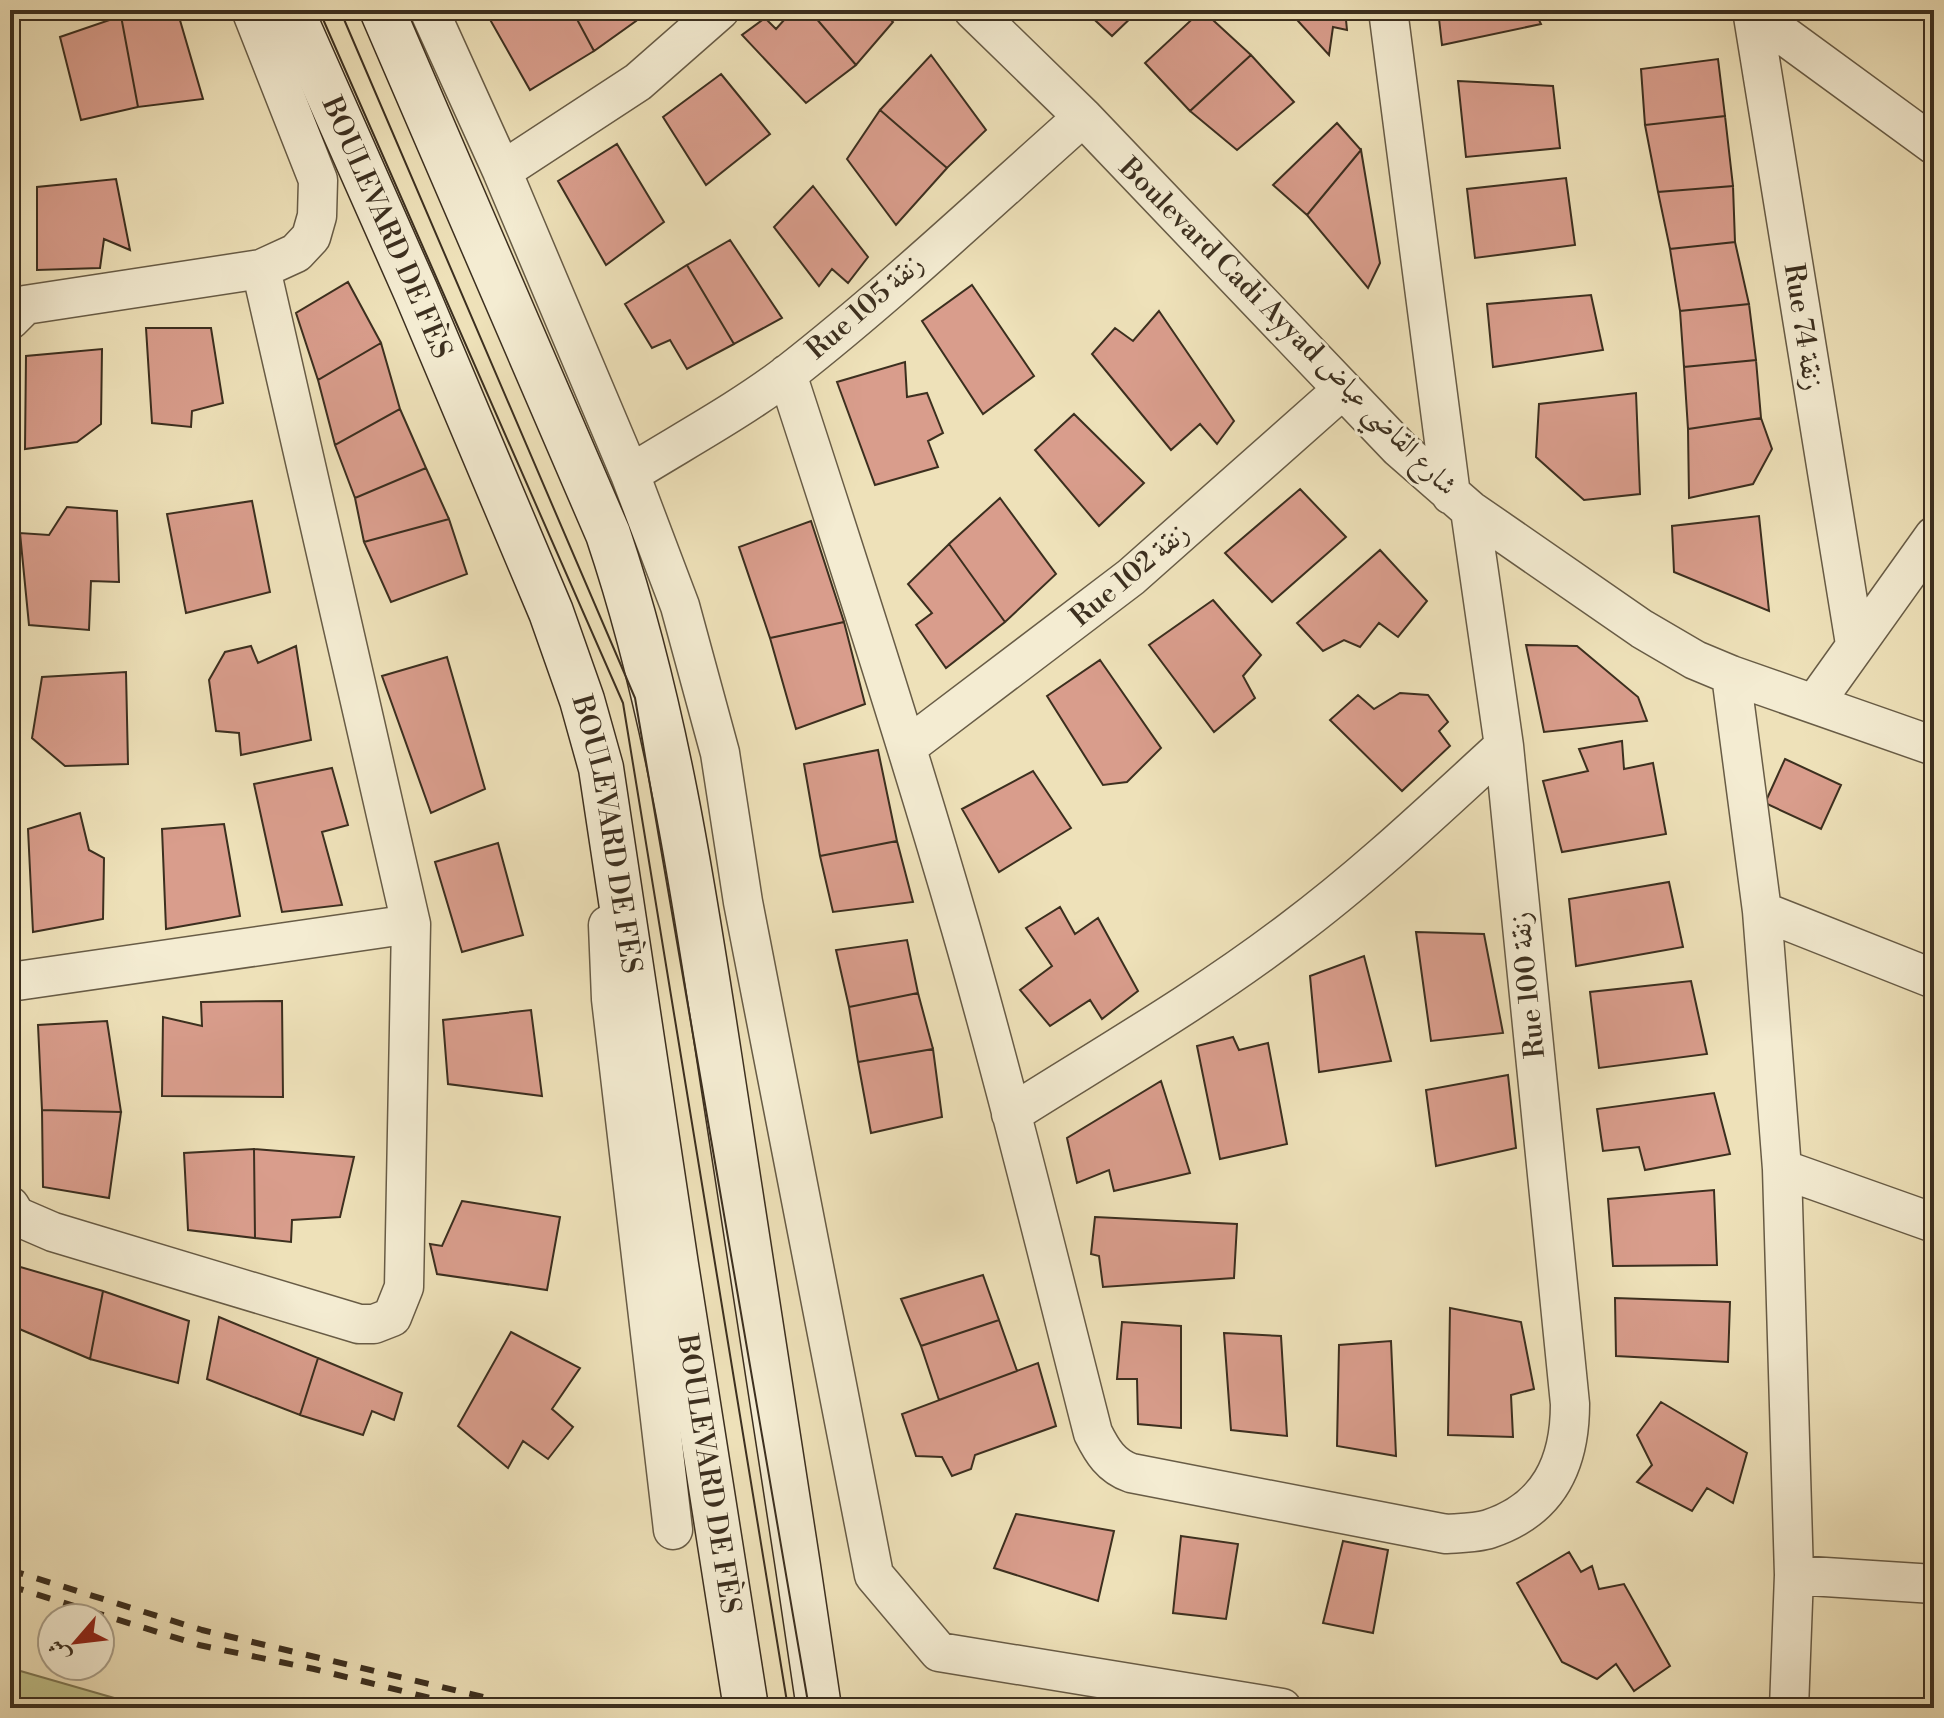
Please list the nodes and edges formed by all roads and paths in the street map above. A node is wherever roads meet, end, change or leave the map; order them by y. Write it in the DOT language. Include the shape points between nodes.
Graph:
graph roads {
  1 [pos="251,10"];
  2 [pos="291,10"];
  3 [pos="382,10"];
  4 [pos="429,10"];
  5 [pos="720,10"];
  6 [pos="973,10"];
  7 [pos="1388,10"];
  8 [pos="1752,11"];
  9 [pos="1083,117"];
  10 [pos="1934,145"];
  11 [pos="502,171"];
  12 [pos="261,269"];
  13 [pos="10,320"];
  14 [pos="787,374"];
  15 [pos="1342,390"];
  16 [pos="630,474"];
  17 [pos="1460,502"];
  18 [pos="1934,536"];
  19 [pos="1855,644"];
  20 [pos="1731,675"];
  21 [pos="1814,704"];
  22 [pos="1504,746"];
  23 [pos="1934,746"];
  24 [pos="907,747"];
  25 [pos="601,768"];
  26 [pos="1762,911"];
  27 [pos="411,924"];
  28 [pos="1934,979"];
  29 [pos="10,982"];
  30 [pos="1011,1114"];
  31 [pos="1782,1169"];
  32 [pos="10,1206"];
  33 [pos="1934,1223"];
  34 [pos="673,1530"];
  35 [pos="1794,1575"];
  36 [pos="1934,1584"];
  37 [pos="746,1708"];
  38 [pos="819,1708"];
  39 [pos="1282,1708"];
  40 [pos="1789,1708"];
  1 -- 12 [label="street" via="318,180 311,237 296,253"];
  2 -- 25 [label="street, BOULEVARD DE FÈS" via="551,612"];
  3 -- 38 [label="street" via="603,520 633,609 695,897"];
  4 -- 11 [label="street"];
  5 -- 11 [label="street" via="638,82"];
  6 -- 9 [label="street, Boulevard Cadi Ayyad شارع القاضي عياض"];
  7 -- 17 [label="street, Rue 100 زنقة"];
  8 -- 10 [label="street"];
  8 -- 19 [label="street, Rue 74 زنقة"];
  9 -- 14 [label="street, Rue 105 زنقة"];
  9 -- 15 [label="street, Boulevard Cadi Ayyad شارع القاضي عياض"];
  11 -- 16 [label="street"];
  12 -- 13 [label="street" via="25,305"];
  12 -- 27 [label="street"];
  14 -- 16 [label="street, Rue 105 زنقة"];
  14 -- 24 [label="street, Rue 100 زنقة"];
  15 -- 17 [label="street, Boulevard Cadi Ayyad شارع القاضي عياض"];
  15 -- 24 [label="street, Rue 102 زنقة" via="1131,577"];
  16 -- 39 [label="street" via="680,606 720,753 743,902 874,1575 939,1652"];
  17 -- 20 [label="street, Boulevard Cadi Ayyad شارع القاضي عياض" via="1642,629"];
  17 -- 22 [label="street, Rue 100 زنقة"];
  18 -- 19 [label="street"];
  19 -- 21 [label="street"];
  20 -- 21 [label="street, Boulevard Cadi Ayyad شارع القاضي عياض"];
  20 -- 26 [label="street"];
  21 -- 23 [label="street, Boulevard Cadi Ayyad شارع القاضي عياض"];
  22 -- 30 [label="street" via="1293,930"];
  22 -- 30 [label="street, Rue 100 زنقة" via="1570,1404 1570,1434 1562,1460 1549,1489 1521,1515 1488,1530 1446,1534 1119,1469 1093,1433"];
  24 -- 30 [label="street, Rue 100 زنقة"];
  25 -- 34 [label="street" via="611,999"];
  25 -- 37 [label="street, BOULEVARD DE FÈS"];
  26 -- 28 [label="street"];
  26 -- 31 [label="street"];
  27 -- 29 [label="street"];
  27 -- 32 [label="street" via="404,1287 392,1317 359,1324 53,1232 16,1216"];
  31 -- 33 [label="street"];
  31 -- 35 [label="street"];
  35 -- 36 [label="street"];
  35 -- 40 [label="street"];
}
